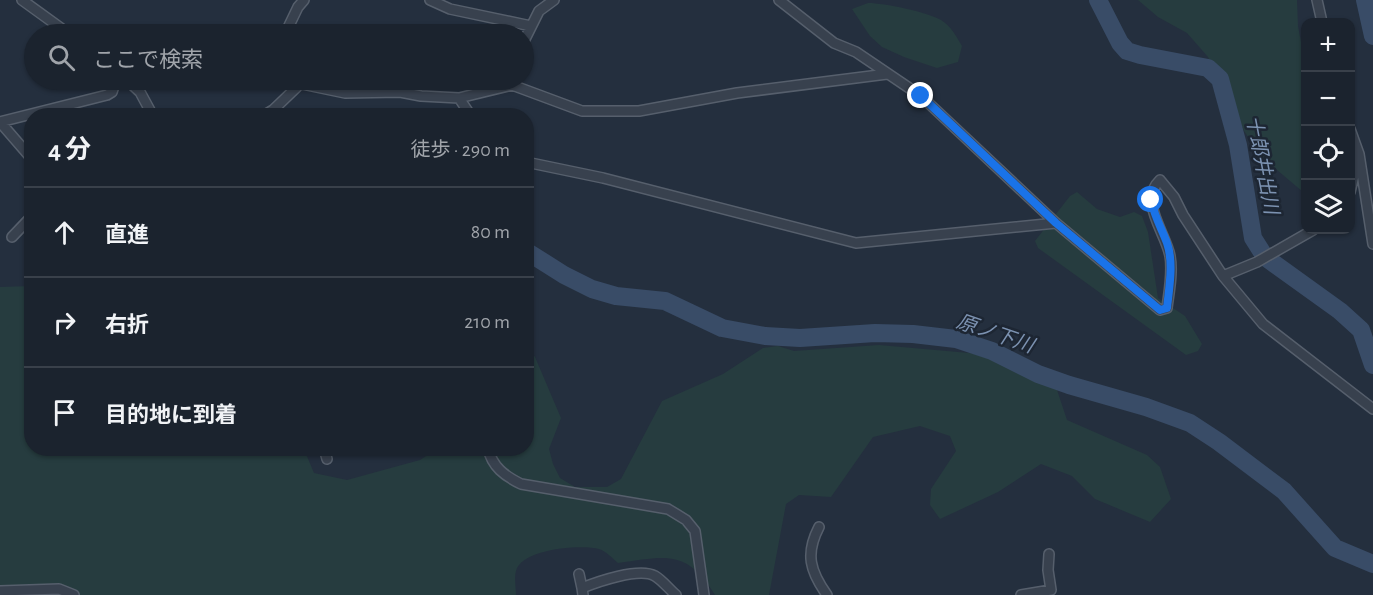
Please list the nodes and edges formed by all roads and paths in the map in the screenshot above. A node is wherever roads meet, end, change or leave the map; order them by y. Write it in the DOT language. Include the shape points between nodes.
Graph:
graph roads {
  1 [pos="22,0"];
  2 [pos="304,0"];
  3 [pos="430,0"];
  4 [pos="554,0"];
  5 [pos="779,0"];
  6 [pos="1317,0"];
  7 [pos="1321,18"];
  8 [pos="55,24"];
  9 [pos="292,24"];
  10 [pos="521,24"];
  11 [pos="532,24"];
  12 [pos="887,74"];
  13 [pos="113,90"];
  14 [pos="138,90"];
  15 [pos="294,90"];
  16 [pos="333,90"];
  17 [pos="485,90"];
  18 [pos="531,90"];
  19 [pos="459,98"];
  20 [pos="55,108"];
  21 [pos="149,108"];
  22 [pos="275,108"];
  23 [pos="466,108"];
  24 [pos="24,116"];
  25 [pos="0,122"];
  26 [pos="1355,143"];
  27 [pos="24,150"];
  28 [pos="1359,154"];
  29 [pos="534,164"];
  30 [pos="1353,180"];
  31 [pos="1056,223"];
  32 [pos="24,224"];
  33 [pos="1306,234"];
  34 [pos="12,237"];
  35 [pos="1373,244"];
  36 [pos="1223,276"];
  37 [pos="1373,409"];
  38 [pos="326,456"];
  39 [pos="490,456"];
  40 [pos="327,459"];
  41 [pos="819,527"];
  42 [pos="1049,554"];
  43 [pos="579,574"];
  44 [pos="0,591"];
  45 [pos="582,591"];
  46 [pos="74,595"];
  47 [pos="676,595"];
  48 [pos="704,595"];
  49 [pos="827,595"];
  50 [pos="1021,595"];
  1 -- 8 [label="street"];
  2 -- 9 [label="street"];
  3 -- 10 [label="street" via="450,9"];
  4 -- 11 [label="street"];
  5 -- 12 [label="street" via="834,43 856,52"];
  6 -- 7 [label="street"];
  12 -- 18 [label="street" via="737,93 639,111 582,111"];
  12 -- 31 [label="street" via="921,96"];
  13 -- 20 [label="street" via="107,95"];
  14 -- 21 [label="street"];
  15 -- 22 [label="street"];
  16 -- 19 [label="street"];
  17 -- 19 [label="street"];
  19 -- 23 [label="street"];
  24 -- 25 [label="street"];
  25 -- 27 [label="street"];
  26 -- 28 [label="street"];
  28 -- 30 [label="street"];
  28 -- 35 [label="street"];
  29 -- 31 [label="street" via="856,243"];
  31 -- 36 [label="street" via="1160,310 1167,308 1171,258 1151,200 1154,186 1160,180"];
  32 -- 34 [label="street"];
  33 -- 36 [label="street"];
  36 -- 37 [label="street" via="1263,324"];
  38 -- 40 [label="street"];
  39 -- 48 [label="street" via="507,477 521,484 668,509 686,520 695,531"];
  41 -- 49 [label="street" via="809,552 818,584"];
  42 -- 50 [label="street" via="1051,590"];
  43 -- 45 [label="street"];
  44 -- 46 [label="street" via="59,590"];
  45 -- 47 [label="street" via="609,577 647,573"];
}
